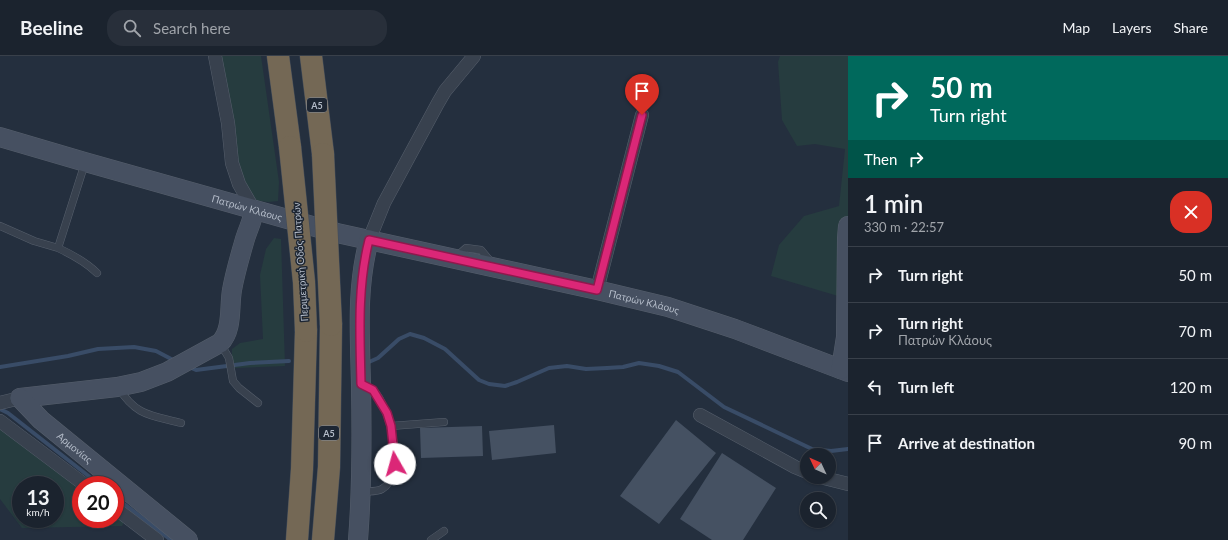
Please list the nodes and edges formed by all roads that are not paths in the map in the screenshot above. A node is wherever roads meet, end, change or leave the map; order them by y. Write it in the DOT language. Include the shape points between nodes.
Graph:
graph roads {
  1 [pos="215,56"];
  2 [pos="278,56"];
  3 [pos="311,56"];
  4 [pos="474,56"];
  5 [pos="642,115"];
  6 [pos="0,137"];
  7 [pos="85,162"];
  8 [pos="254,210"];
  9 [pos="0,226"];
  10 [pos="848,226"];
  11 [pos="369,240"];
  12 [pos="58,248"];
  13 [pos="97,274"];
  14 [pos="597,290"];
  15 [pos="224,351"];
  16 [pos="845,371"];
  17 [pos="361,384"];
  18 [pos="117,387"];
  19 [pos="8,401"];
  20 [pos="258,403"];
  21 [pos="700,415"];
  22 [pos="0,422"];
  23 [pos="444,422"];
  24 [pos="181,423"];
  25 [pos="391,426"];
  26 [pos="800,469"];
  27 [pos="73,476"];
  28 [pos="836,481"];
  29 [pos="848,484"];
  30 [pos="361,492"];
  31 [pos="124,515"];
  32 [pos="444,531"];
  33 [pos="157,540"];
  34 [pos="188,540"];
  35 [pos="297,540"];
  36 [pos="323,540"];
  37 [pos="358,540"];
  38 [pos="431,540"];
  1 -- 8 [label="street" via="228,123 232,163 239,184"];
  2 -- 35 [label="highway, Περιμετρική Οδός Πατρών, bridge" via="304,282 306,331"];
  3 -- 36 [label="highway, Α5, bridge" via="323,154 331,325 329,467"];
  4 -- 11 [label="street" via="438,103 384,203"];
  5 -- 14 [label="street"];
  6 -- 7 [label="street, Πατρών Κλάους"];
  7 -- 8 [label="street, Πατρών Κλάους"];
  7 -- 12 [label="lane"];
  8 -- 11 [label="street, Πατρών Κλάους"];
  8 -- 15 [label="street" via="232,289"];
  9 -- 12 [label="lane"];
  10 -- 16 [label="street"];
  11 -- 14 [label="street, Πατρών Κλάους"];
  11 -- 17 [label="street" via="360,288"];
  12 -- 13 [label="lane" via="89,265"];
  14 -- 16 [label="street, Πατρών Κλάους" via="708,319"];
  15 -- 18 [label="street" via="186,362 141,382"];
  15 -- 20 [label="lane" via="235,384"];
  17 -- 25 [label="lane" via="373,390 387,413"];
  17 -- 30 [label="street"];
  18 -- 19 [label="street"];
  18 -- 24 [label="lane" via="125,399 143,413"];
  19 -- 34 [label="street, Αρμονίας" via="41,420"];
  21 -- 26 [label="street"];
  22 -- 27 [label="street"];
  23 -- 25 [label="lane"];
  25 -- 30 [label="lane" via="395,464 391,481 382,489"];
  28 -- 29 [label="street"];
  30 -- 37 [label="street"];
  31 -- 33 [label="street"];
  32 -- 38 [label="lane"];
}
